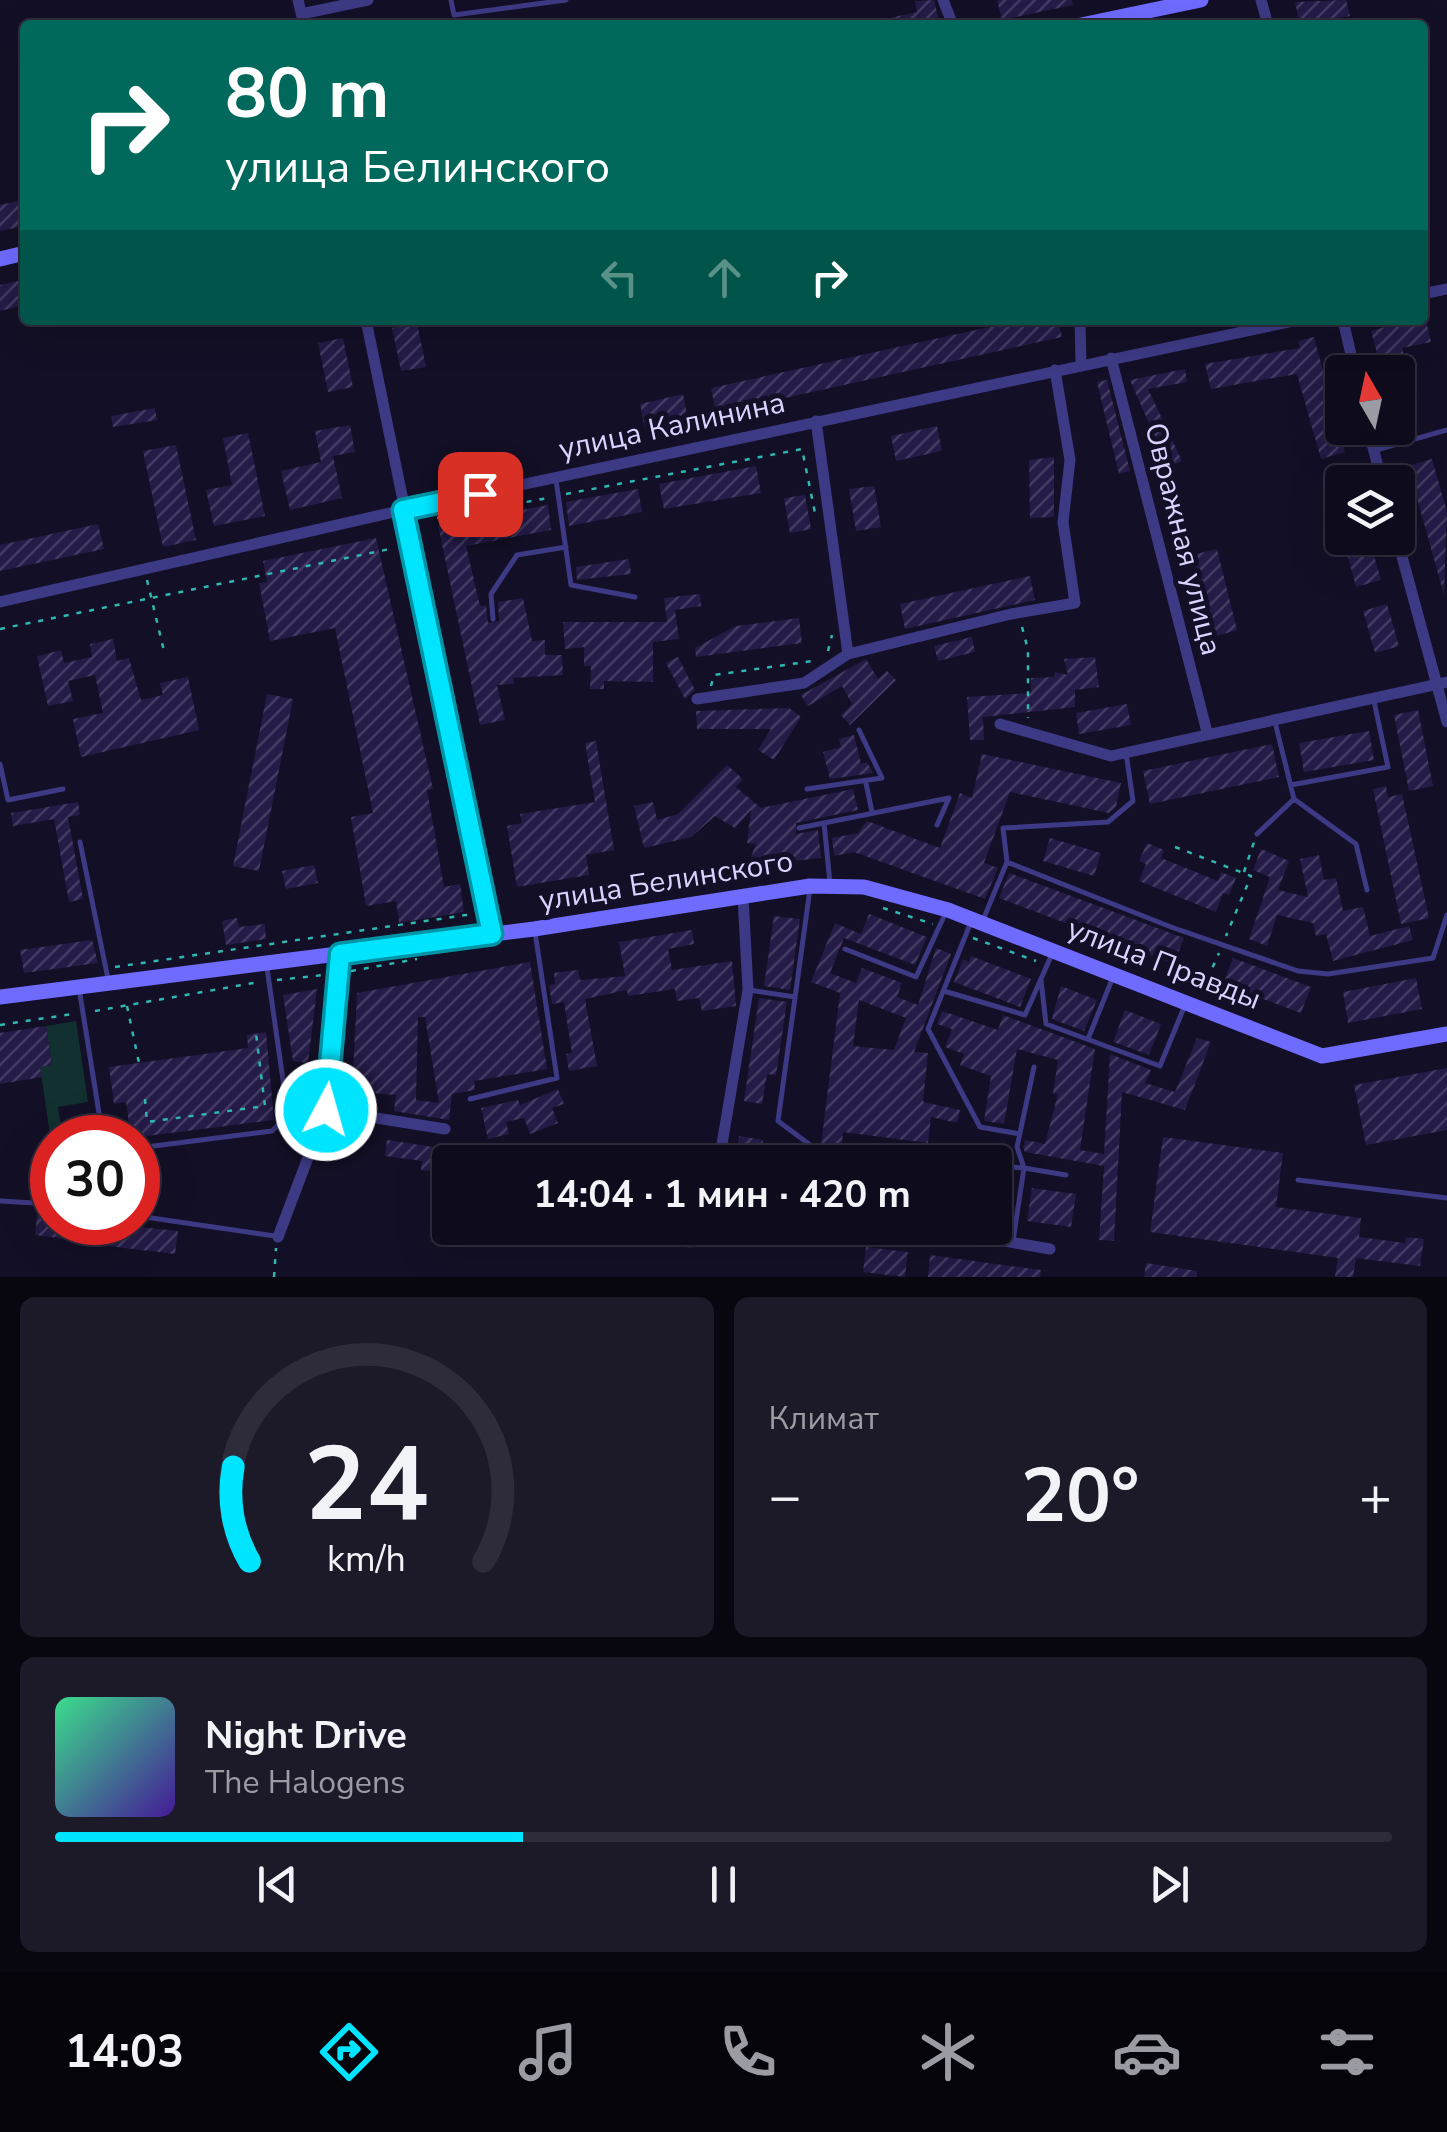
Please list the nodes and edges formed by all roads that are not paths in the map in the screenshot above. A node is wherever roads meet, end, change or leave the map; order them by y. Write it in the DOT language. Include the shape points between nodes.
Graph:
graph roads {
  1 [pos="298,0"];
  2 [pos="368,0"];
  3 [pos="451,0"];
  4 [pos="566,0"];
  5 [pos="1201,0"];
  6 [pos="540,2"];
  7 [pos="303,19"];
  8 [pos="1105,20"];
  9 [pos="367,325"];
  10 [pos="1080,325"];
  11 [pos="1273,325"];
  12 [pos="1344,325"];
  13 [pos="1351,355"];
  14 [pos="1111,358"];
  15 [pos="1081,364"];
  16 [pos="1055,370"];
  17 [pos="816,421"];
  18 [pos="1447,430"];
  19 [pos="1372,445"];
  20 [pos="1373,451"];
  21 [pos="1377,465"];
  22 [pos="556,477"];
  23 [pos="403,510"];
  24 [pos="566,547"];
  25 [pos="1402,555"];
  26 [pos="635,597"];
  27 [pos="0,602"];
  28 [pos="493,619"];
  29 [pos="848,654"];
  30 [pos="1442,683"];
  31 [pos="702,698"];
  32 [pos="1373,698"];
  33 [pos="1274,719"];
  34 [pos="1447,722"];
  35 [pos="1000,724"];
  36 [pos="859,730"];
  37 [pos="1207,732"];
  38 [pos="1126,752"];
  39 [pos="0,764"];
  40 [pos="866,784"];
  41 [pos="1291,786"];
  42 [pos="63,789"];
  43 [pos="806,790"];
  44 [pos="1294,799"];
  45 [pos="872,812"];
  46 [pos="824,823"];
  47 [pos="937,825"];
  48 [pos="800,828"];
  49 [pos="1257,834"];
  50 [pos="80,842"];
  51 [pos="1007,862"];
  52 [pos="810,886"];
  53 [pos="830,886"];
  54 [pos="864,886"];
  55 [pos="1368,890"];
  56 [pos="743,896"];
  57 [pos="948,910"];
  58 [pos="1447,914"];
  59 [pos="977,921"];
  60 [pos="534,929"];
  61 [pos="492,934"];
  62 [pos="845,949"];
  63 [pos="340,954"];
  64 [pos="1051,958"];
  65 [pos="266,960"];
  66 [pos="1114,974"];
  67 [pos="107,975"];
  68 [pos="1041,980"];
  69 [pos="78,986"];
  70 [pos="748,990"];
  71 [pos="944,991"];
  72 [pos="796,996"];
  73 [pos="0,997"];
  74 [pos="1191,1004"];
  75 [pos="1447,1034"];
  76 [pos="1088,1039"];
  77 [pos="1034,1067"];
  78 [pos="470,1099"];
  79 [pos="326,1110"];
  80 [pos="99,1115"];
  81 [pos="445,1129"];
  82 [pos="1020,1134"];
  83 [pos="160,1145"];
  84 [pos="722,1145"];
  85 [pos="810,1145"];
  86 [pos="1012,1167"];
  87 [pos="1024,1168"];
  88 [pos="1066,1174"];
  89 [pos="1298,1180"];
  90 [pos="1447,1198"];
  91 [pos="0,1201"];
  92 [pos="30,1203"];
  93 [pos="160,1219"];
  94 [pos="278,1236"];
  95 [pos="1013,1241"];
  96 [pos="1050,1248"];
  1 -- 7 [label="street"];
  2 -- 7 [label="street"];
  3 -- 6 [label="lane" via="454,15"];
  4 -- 6 [label="lane"];
  5 -- 8 [label="street"];
  9 -- 23 [label="street"];
  10 -- 15 [label="street"];
  11 -- 14 [label="street, улица Калинина"];
  12 -- 13 [label="street"];
  14 -- 15 [label="street, улица Калинина"];
  14 -- 37 [label="street, Овражная улица"];
  15 -- 16 [label="street, улица Калинина"];
  16 -- 17 [label="street, улица Калинина"];
  16 -- 29 [label="street" via="1070,460 1063,522 1075,603"];
  17 -- 22 [label="street, улица Калинина"];
  17 -- 29 [label="street"];
  18 -- 20 [label="lane"];
  19 -- 20 [label="street"];
  20 -- 21 [label="street"];
  22 -- 23 [label="street, улица Калинина"];
  22 -- 24 [label="lane"];
  23 -- 27 [label="street, улица Калинина"];
  23 -- 61 [label="street"];
  24 -- 26 [label="lane" via="571,585"];
  24 -- 28 [label="lane" via="517,554 492,594"];
  25 -- 30 [label="street"];
  29 -- 31 [label="street" via="804,683"];
  30 -- 32 [label="street"];
  30 -- 34 [label="street"];
  32 -- 33 [label="street"];
  32 -- 41 [label="lane" via="1388,767"];
  33 -- 37 [label="street"];
  33 -- 41 [label="lane"];
  35 -- 38 [label="street" via="1111,756"];
  36 -- 40 [label="lane" via="882,778"];
  37 -- 38 [label="street"];
  38 -- 51 [label="lane" via="1133,801 1108,822 1003,828"];
  39 -- 42 [label="lane" via="8,800"];
  40 -- 43 [label="lane"];
  40 -- 45 [label="lane"];
  41 -- 44 [label="lane"];
  44 -- 49 [label="lane"];
  44 -- 55 [label="lane" via="1356,844"];
  45 -- 46 [label="lane"];
  45 -- 47 [label="lane" via="948,798"];
  46 -- 48 [label="lane"];
  46 -- 53 [label="lane"];
  50 -- 67 [label="lane"];
  51 -- 58 [label="lane" via="1223,945 1328,974 1433,958"];
  51 -- 59 [label="lane"];
  52 -- 53 [label="street, улица Белинского"];
  52 -- 56 [label="street, улица Белинского"];
  52 -- 72 [label="lane"];
  53 -- 54 [label="street, улица Белинского"];
  54 -- 57 [label="street, улица Правды"];
  56 -- 60 [label="street, улица Белинского"];
  56 -- 70 [label="street"];
  57 -- 59 [label="street, улица Правды"];
  57 -- 62 [label="lane" via="916,977"];
  59 -- 64 [label="street, улица Правды"];
  59 -- 71 [label="lane"];
  60 -- 61 [label="street, улица Белинского"];
  60 -- 78 [label="lane" via="557,1078"];
  61 -- 63 [label="street, улица Белинского"];
  63 -- 65 [label="street, улица Белинского"];
  63 -- 79 [label="street"];
  64 -- 66 [label="street, улица Правды"];
  64 -- 68 [label="lane"];
  65 -- 67 [label="street, улица Белинского"];
  65 -- 83 [label="lane" via="288,1115 272,1132"];
  66 -- 74 [label="street, улица Правды"];
  66 -- 76 [label="lane"];
  67 -- 69 [label="street, улица Белинского"];
  68 -- 71 [label="lane" via="1025,1015"];
  68 -- 76 [label="lane" via="1046,1024"];
  69 -- 73 [label="street, улица Белинского"];
  69 -- 80 [label="lane"];
  70 -- 72 [label="lane"];
  70 -- 84 [label="street"];
  71 -- 82 [label="lane" via="928,1030 980,1127"];
  72 -- 85 [label="lane" via="778,1121"];
  74 -- 75 [label="street, улица Правды" via="1322,1056"];
  74 -- 76 [label="lane" via="1160,1066"];
  77 -- 82 [label="lane"];
  79 -- 81 [label="street"];
  79 -- 94 [label="street"];
  82 -- 87 [label="lane"];
  86 -- 87 [label="lane"];
  87 -- 88 [label="lane"];
  87 -- 95 [label="lane"];
  89 -- 90 [label="lane"];
  91 -- 92 [label="lane"];
  93 -- 94 [label="lane"];
  95 -- 96 [label="street"];
}
